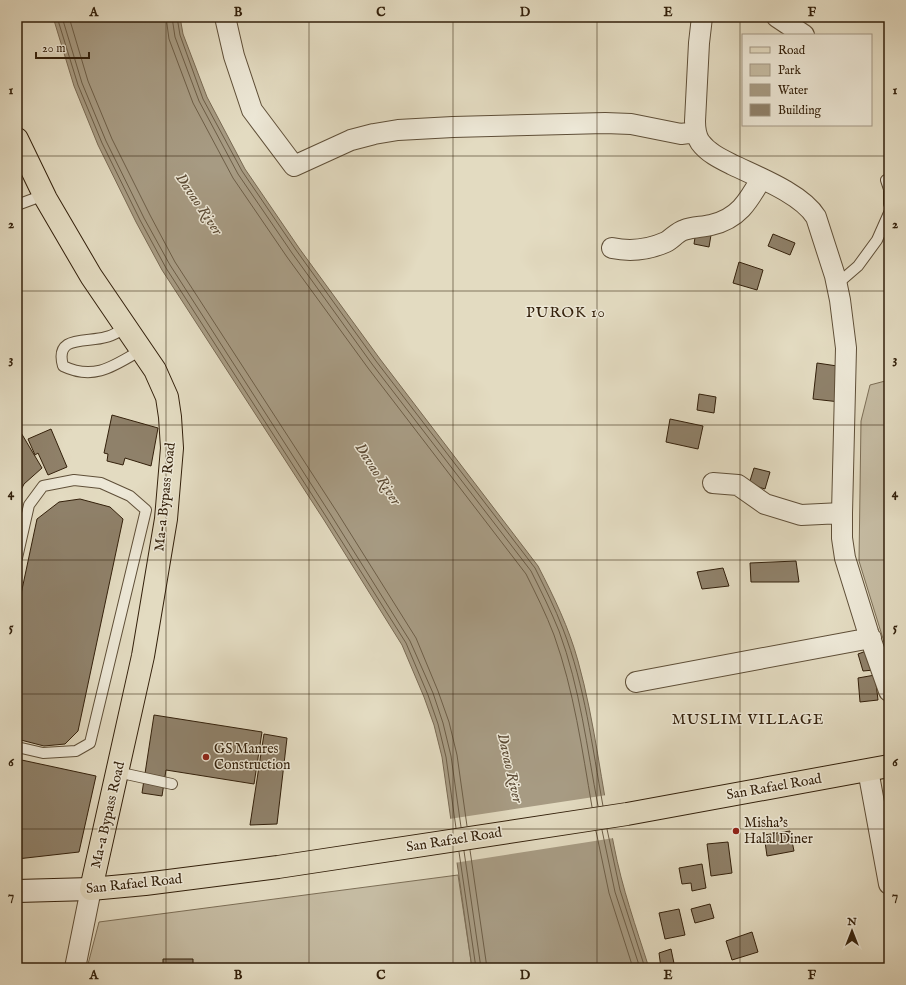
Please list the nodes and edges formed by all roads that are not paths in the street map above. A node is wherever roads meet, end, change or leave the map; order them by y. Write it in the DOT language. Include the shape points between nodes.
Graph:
graph roads {
  1 [pos="225,17"];
  2 [pos="777,17"];
  3 [pos="696,19"];
  4 [pos="802,34"];
  5 [pos="696,132"];
  6 [pos="17,139"];
  7 [pos="761,179"];
  8 [pos="886,180"];
  9 [pos="44,195"];
  10 [pos="889,204"];
  11 [pos="17,205"];
  12 [pos="889,213"];
  13 [pos="612,248"];
  14 [pos="836,285"];
  15 [pos="126,328"];
  16 [pos="141,350"];
  17 [pos="713,484"];
  18 [pos="842,513"];
  19 [pos="17,558"];
  20 [pos="871,638"];
  21 [pos="636,682"];
  22 [pos="889,691"];
  23 [pos="17,747"];
  24 [pos="889,766"];
  25 [pos="868,770"];
  26 [pos="117,772"];
  27 [pos="172,784"];
  28 [pos="889,884"];
  29 [pos="91,889"];
  30 [pos="17,891"];
  31 [pos="75,968"];
  1 -- 5 [label="street" via="234,56 252,110 294,166 351,140 398,130 604,123 631,124 681,134"];
  2 -- 4 [label="street"];
  3 -- 5 [label="street" via="699,43"];
  5 -- 7 [label="street" via="699,141 712,154"];
  6 -- 9 [label="main road, Ma-a Bypass Road"];
  7 -- 13 [label="street" via="741,209 726,220 683,230 666,242 642,250"];
  7 -- 14 [label="street" via="790,194 816,217"];
  8 -- 10 [label="lane"];
  9 -- 11 [label="lane"];
  9 -- 15 [label="main road, Ma-a Bypass Road" via="91,276"];
  12 -- 14 [label="lane" via="877,240 858,266"];
  14 -- 18 [label="street" via="846,348"];
  15 -- 16 [label="main road, Ma-a Bypass Road"];
  15 -- 16 [label="lane" via="106,338 72,341 63,350 63,366 79,372 96,372"];
  16 -- 26 [label="main road, Ma-a Bypass Road" via="155,370 167,397 172,448 166,519 146,641"];
  17 -- 18 [label="street" via="738,485 765,504 802,515"];
  18 -- 20 [label="street" via="845,558"];
  19 -- 23 [label="lane" via="29,505 43,486 74,480 101,483 130,496 146,510 90,743 76,751 43,753"];
  20 -- 21 [label="street"];
  20 -- 22 [label="street"];
  24 -- 25 [label="main road, San Rafael Road"];
  25 -- 28 [label="street"];
  25 -- 29 [label="main road, San Rafael Road" via="627,814 380,852 212,876"];
  26 -- 27 [label="lane"];
  26 -- 29 [label="main road, Ma-a Bypass Road"];
  29 -- 30 [label="main road, San Rafael Road"];
  29 -- 31 [label="street"];
}
